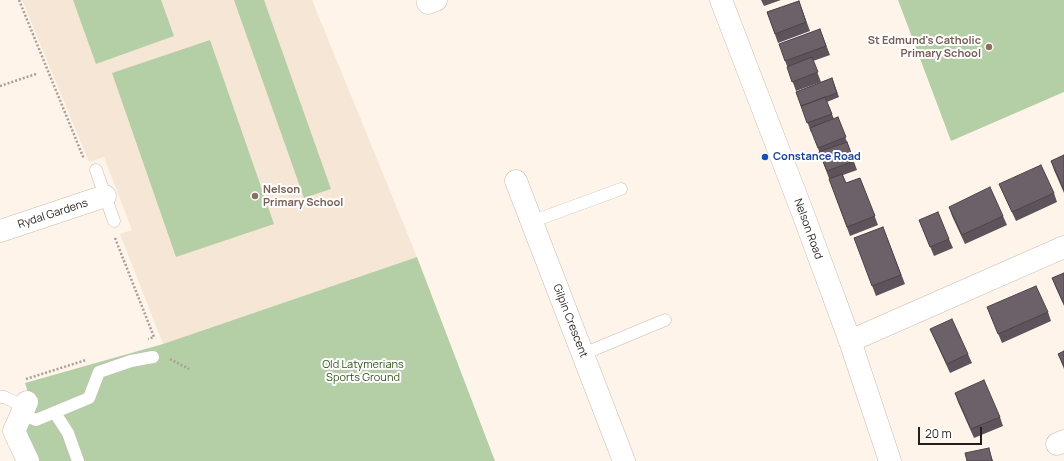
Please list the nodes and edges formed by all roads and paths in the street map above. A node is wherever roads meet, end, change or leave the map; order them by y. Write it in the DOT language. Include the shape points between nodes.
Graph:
graph roads {
  1 [pos="19,0"];
  2 [pos="721,0"];
  3 [pos="36,74"];
  4 [pos="0,86"];
  5 [pos="85,161"];
  6 [pos="96,170"];
  7 [pos="516,181"];
  8 [pos="622,189"];
  9 [pos="105,196"];
  10 [pos="114,221"];
  11 [pos="531,222"];
  12 [pos="0,231"];
  13 [pos="114,234"];
  14 [pos="1064,247"];
  15 [pos="665,320"];
  16 [pos="147,340"];
  17 [pos="850,341"];
  18 [pos="583,354"];
  19 [pos="153,356"];
  20 [pos="89,359"];
  21 [pos="189,369"];
  22 [pos="0,397"];
  23 [pos="25,408"];
  24 [pos="55,413"];
  25 [pos="28,461"];
  26 [pos="78,461"];
  27 [pos="624,461"];
  28 [pos="890,461"];
  1 -- 5 [label="path"];
  2 -- 17 [label="street, Nelson Road"];
  3 -- 4 [label="path"];
  6 -- 9 [label="lane"];
  7 -- 11 [label="street, Gilpin Crescent"];
  8 -- 11 [label="lane"];
  9 -- 10 [label="lane"];
  9 -- 12 [label="street, Rydal Gardens"];
  11 -- 18 [label="street, Gilpin Crescent"];
  13 -- 16 [label="path" via="154,337"];
  14 -- 17 [label="street"];
  15 -- 18 [label="lane"];
  17 -- 28 [label="street, Nelson Road"];
  18 -- 27 [label="street, Gilpin Crescent"];
  19 -- 21 [label="path" via="171,359"];
  19 -- 24 [label="lane" via="99,372 89,398"];
  20 -- 23 [label="path" via="24,380 21,384"];
  22 -- 23 [label="lane"];
  23 -- 24 [label="lane" via="36,420"];
  23 -- 25 [label="street" via="14,431"];
  24 -- 26 [label="lane" via="68,433"];
}
